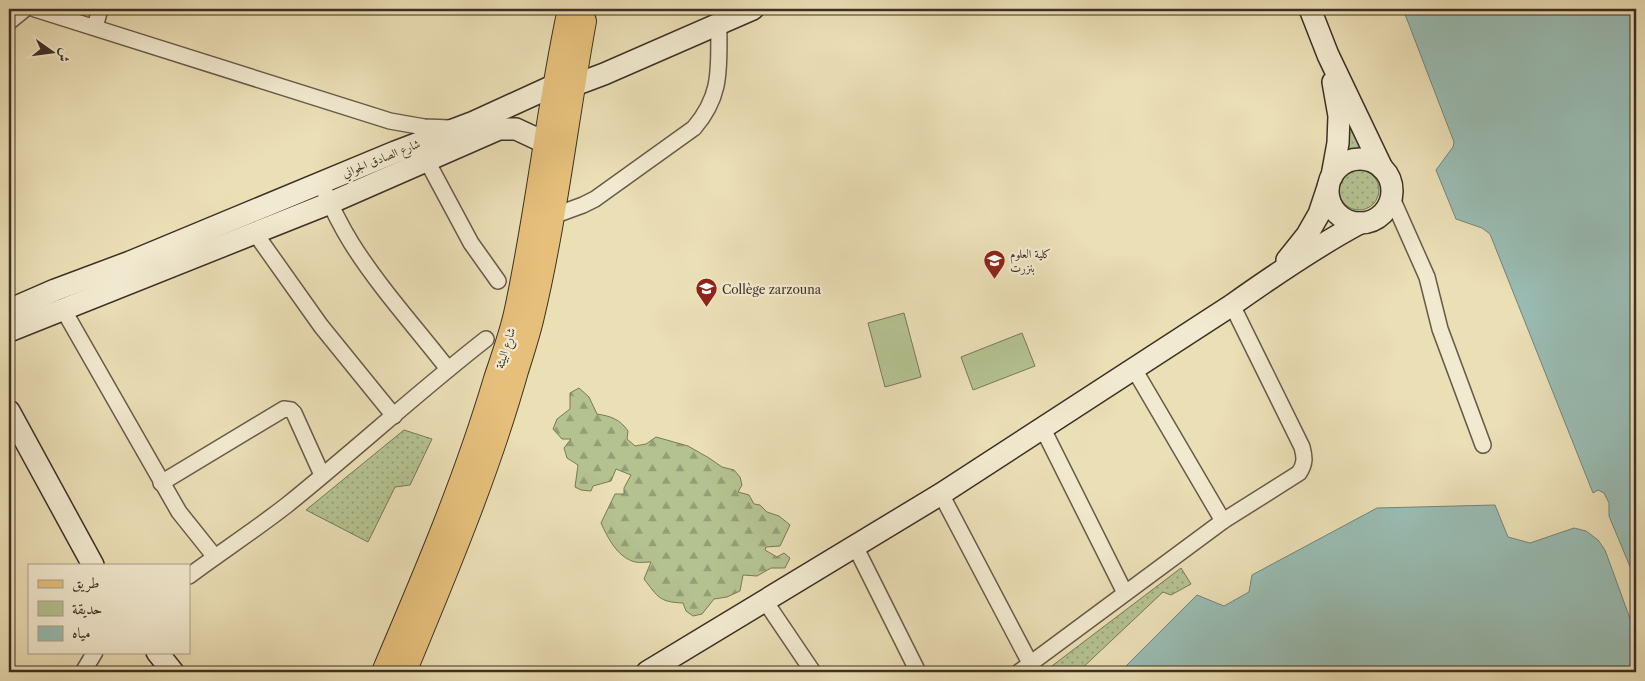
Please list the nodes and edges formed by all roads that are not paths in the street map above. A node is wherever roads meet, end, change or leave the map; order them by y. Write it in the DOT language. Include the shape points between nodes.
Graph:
graph roads {
  1 [pos="25,9"];
  2 [pos="35,9"];
  3 [pos="100,9"];
  4 [pos="570,9"];
  5 [pos="587,9"];
  6 [pos="753,9"];
  7 [pos="1310,9"];
  8 [pos="9,22"];
  9 [pos="719,23"];
  10 [pos="95,27"];
  11 [pos="1328,55"];
  12 [pos="564,86"];
  13 [pos="390,121"];
  14 [pos="471,129"];
  15 [pos="546,143"];
  16 [pos="395,152"];
  17 [pos="428,161"];
  18 [pos="1382,168"];
  19 [pos="1330,180"];
  20 [pos="321,183"];
  21 [pos="1391,196"];
  22 [pos="330,203"];
  23 [pos="553,216"];
  24 [pos="1360,223"];
  25 [pos="255,234"];
  26 [pos="1274,275"];
  27 [pos="498,281"];
  28 [pos="1232,305"];
  29 [pos="63,309"];
  30 [pos="9,310"];
  31 [pos="9,331"];
  32 [pos="486,339"];
  33 [pos="448,369"];
  34 [pos="1134,369"];
  35 [pos="9,411"];
  36 [pos="394,416"];
  37 [pos="1042,428"];
  38 [pos="1483,445"];
  39 [pos="322,475"];
  40 [pos="161,483"];
  41 [pos="941,494"];
  42 [pos="1223,521"];
  43 [pos="854,546"];
  44 [pos="215,557"];
  45 [pos="92,564"];
  46 [pos="190,575"];
  47 [pos="1125,593"];
  48 [pos="765,601"];
  49 [pos="93,654"];
  50 [pos="159,654"];
  51 [pos="1025,669"];
  52 [pos="655,670"];
  53 [pos="83,672"];
  54 [pos="173,672"];
  55 [pos="384,672"];
  56 [pos="404,672"];
  57 [pos="813,672"];
  58 [pos="918,672"];
  1 -- 8 [label="street"];
  2 -- 10 [label="street"];
  3 -- 10 [label="street"];
  4 -- 12 [label="main road, شارع البيئة"];
  5 -- 12 [label="main road, شارع البيئة"];
  6 -- 9 [label="street, شارع الصادق الجواني"];
  7 -- 11 [label="street"];
  9 -- 12 [label="street, شارع الصادق الجواني"];
  9 -- 23 [label="street" via="718,80 708,109 694,128 606,191 583,205"];
  10 -- 13 [label="street"];
  11 -- 18 [label="street"];
  11 -- 19 [label="street" via="1339,116 1338,143"];
  12 -- 14 [label="street, شارع الصادق الجواني"];
  12 -- 15 [label="main road, شارع البيئة"];
  12 -- 23 [label="main road, شارع البيئة"];
  13 -- 14 [label="street" via="424,127"];
  13 -- 16 [label="street" via="402,134 401,145"];
  14 -- 15 [label="street" via="510,128"];
  14 -- 16 [label="street, شارع الصادق الجواني"];
  14 -- 17 [label="street"];
  15 -- 55 [label="main road, شارع البيئة" via="515,316 486,414 456,501"];
  16 -- 20 [label="street, شارع الصادق الجواني"];
  17 -- 22 [label="street"];
  17 -- 27 [label="street" via="471,242"];
  18 -- 19 [label="street" via="1365,160 1346,162"];
  18 -- 21 [label="street" via="1388,176"];
  19 -- 24 [label="street" via="1328,194 1335,211 1351,222"];
  19 -- 26 [label="street" via="1319,214"];
  20 -- 22 [label="street"];
  20 -- 30 [label="street, شارع الصادق الجواني"];
  21 -- 24 [label="street" via="1380,215"];
  21 -- 38 [label="street" via="1427,277 1440,329"];
  22 -- 25 [label="street"];
  22 -- 33 [label="street" via="352,244"];
  23 -- 56 [label="main road, شارع البيئة" via="532,317 502,421 470,510"];
  24 -- 26 [label="street"];
  25 -- 29 [label="street"];
  25 -- 36 [label="street" via="321,326"];
  26 -- 28 [label="street"];
  28 -- 34 [label="street"];
  28 -- 42 [label="street" via="1302,448 1305,465 1299,473"];
  29 -- 31 [label="street"];
  29 -- 40 [label="street"];
  32 -- 33 [label="street"];
  33 -- 36 [label="street"];
  34 -- 37 [label="street"];
  34 -- 42 [label="street"];
  35 -- 45 [label="street"];
  36 -- 39 [label="street"];
  37 -- 41 [label="street"];
  37 -- 47 [label="street"];
  39 -- 40 [label="street" via="294,413 284,409"];
  39 -- 44 [label="street" via="286,506"];
  40 -- 44 [label="street" via="179,512"];
  41 -- 43 [label="street"];
  41 -- 51 [label="street"];
  42 -- 47 [label="street"];
  43 -- 48 [label="street"];
  43 -- 58 [label="street"];
  44 -- 46 [label="street"];
  47 -- 51 [label="street"];
  48 -- 52 [label="street"];
  48 -- 57 [label="street"];
  49 -- 53 [label="street"];
  50 -- 54 [label="street"];
}
